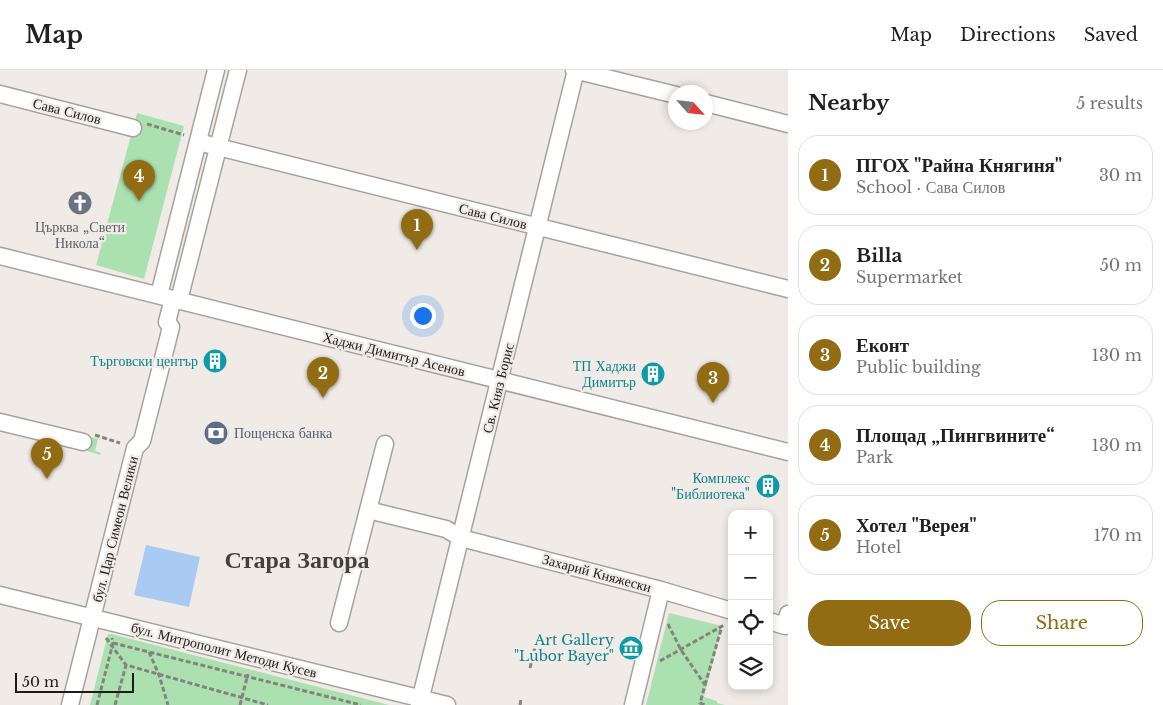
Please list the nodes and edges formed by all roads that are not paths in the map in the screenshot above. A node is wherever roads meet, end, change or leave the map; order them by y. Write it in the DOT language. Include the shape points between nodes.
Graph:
graph roads {
  1 [pos="216,70"];
  2 [pos="238,70"];
  3 [pos="575,70"];
  4 [pos="0,94"];
  5 [pos="668,94"];
  6 [pos="713,105"];
  7 [pos="788,124"];
  8 [pos="133,128"];
  9 [pos="198,142"];
  10 [pos="218,147"];
  11 [pos="537,227"];
  12 [pos="0,256"];
  13 [pos="788,289"];
  14 [pos="170,298"];
  15 [pos="500,380"];
  16 [pos="0,422"];
  17 [pos="83,442"];
  18 [pos="385,444"];
  19 [pos="788,452"];
  20 [pos="368,510"];
  21 [pos="461,538"];
  22 [pos="0,595"];
  23 [pos="659,596"];
  24 [pos="728,610"];
  25 [pos="92,618"];
  26 [pos="339,623"];
  27 [pos="420,702"];
  28 [pos="70,705"];
  29 [pos="447,705"];
  30 [pos="633,705"];
  1 -- 9 [label="street, бул. Цар Симеон Велики"];
  2 -- 10 [label="street, бул. Цар Симеон Велики"];
  3 -- 5 [label="street"];
  3 -- 11 [label="street, Св. Княз Борис"];
  4 -- 8 [label="street, Сава Силов"];
  6 -- 7 [label="street"];
  9 -- 10 [label="street, Сава Силов"];
  9 -- 14 [label="street, бул. Цар Симеон Велики"];
  10 -- 11 [label="street, Сава Силов"];
  10 -- 14 [label="street, бул. Цар Симеон Велики"];
  11 -- 13 [label="street, Сава Силов"];
  11 -- 15 [label="street, Св. Княз Борис"];
  12 -- 14 [label="street, Хаджи Димитър Асенов"];
  14 -- 15 [label="street, Хаджи Димитър Асенов"];
  14 -- 25 [label="street, бул. Цар Симеон Велики" via="167,322 171,328 142,441 135,448"];
  15 -- 19 [label="street, Хаджи Димитър Асенов"];
  15 -- 21 [label="street, Св. Княз Борис"];
  16 -- 17 [label="street"];
  18 -- 20 [label="street"];
  20 -- 21 [label="street, Захарий Княжески" via="446,529"];
  20 -- 26 [label="street"];
  21 -- 23 [label="street, Захарий Княжески"];
  21 -- 27 [label="street, Св. Княз Борис"];
  22 -- 25 [label="street, бул. Митрополит Методи Кусев"];
  23 -- 24 [label="street, Захарий Княжески"];
  23 -- 30 [label="street"];
  25 -- 27 [label="street, бул. Митрополит Методи Кусев"];
  25 -- 28 [label="street, бул. Цар Симеон Велики"];
  27 -- 29 [label="street, бул. Митрополит Методи Кусев"];
}
